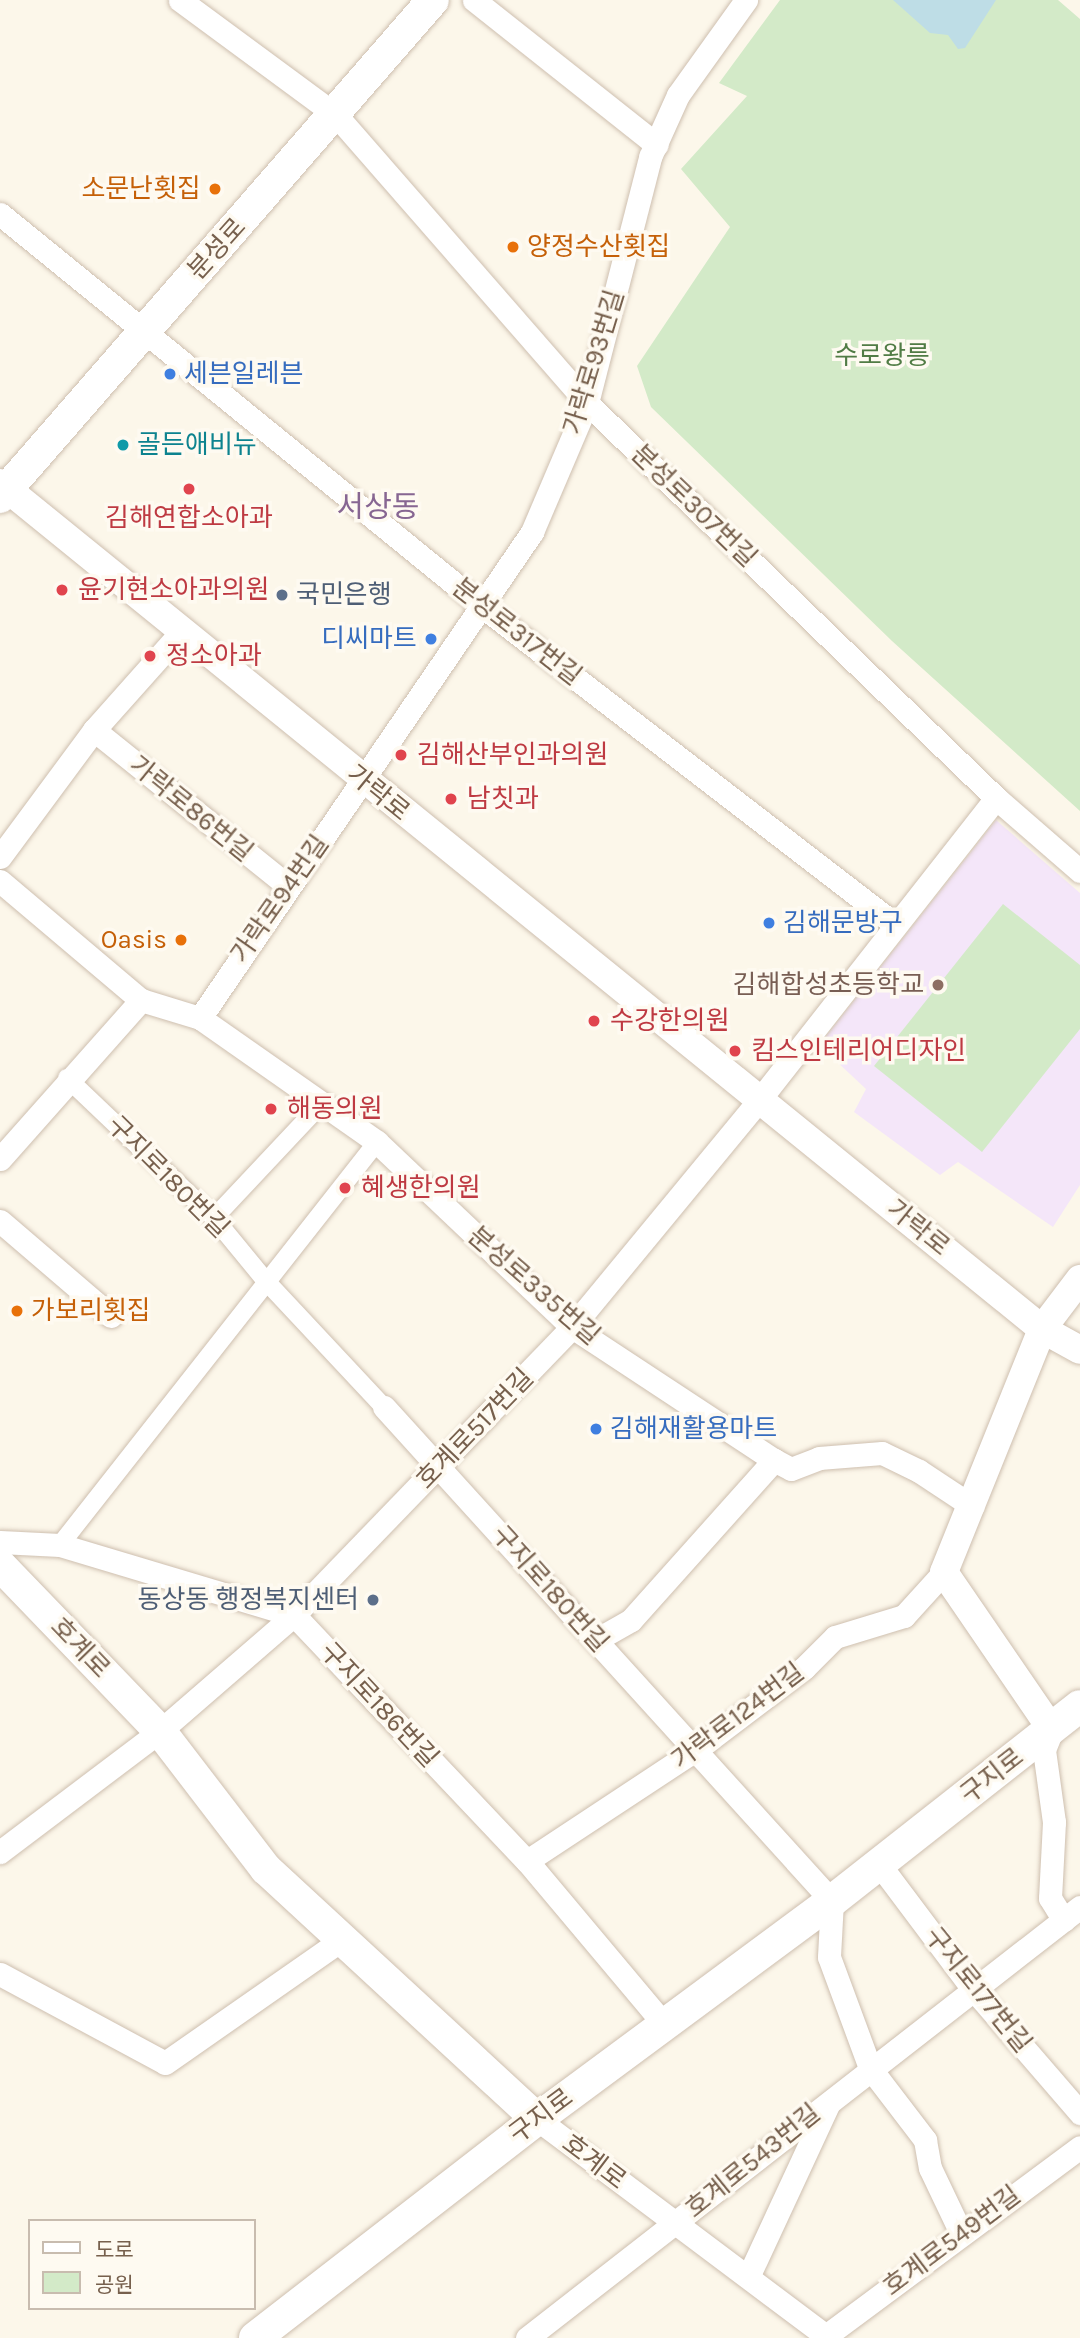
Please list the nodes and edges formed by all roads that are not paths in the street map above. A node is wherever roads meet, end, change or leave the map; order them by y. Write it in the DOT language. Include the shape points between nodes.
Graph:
graph roads {
  1 [pos="180,0"];
  2 [pos="433,0"];
  3 [pos="474,0"];
  4 [pos="746,0"];
  5 [pos="336,115"];
  6 [pos="657,145"];
  7 [pos="0,214"];
  8 [pos="144,332"];
  9 [pos="587,403"];
  10 [pos="2,489"];
  11 [pos="483,607"];
  12 [pos="183,630"];
  13 [pos="94,730"];
  14 [pos="361,780"];
  15 [pos="996,798"];
  16 [pos="0,857"];
  17 [pos="1080,871"];
  18 [pos="0,881"];
  19 [pos="289,887"];
  20 [pos="896,925"];
  21 [pos="141,1000"];
  22 [pos="200,1018"];
  23 [pos="67,1078"];
  24 [pos="760,1099"];
  25 [pos="322,1103"];
  26 [pos="377,1142"];
  27 [pos="0,1159"];
  28 [pos="214,1218"];
  29 [pos="0,1221"];
  30 [pos="1080,1279"];
  31 [pos="265,1280"];
  32 [pos="111,1316"];
  33 [pos="572,1327"];
  34 [pos="1042,1329"];
  35 [pos="1080,1350"];
  36 [pos="384,1407"];
  37 [pos="774,1460"];
  38 [pos="439,1468"];
  39 [pos="972,1506"];
  40 [pos="0,1542"];
  41 [pos="60,1545"];
  42 [pos="0,1565"];
  43 [pos="944,1572"];
  44 [pos="294,1615"];
  45 [pos="596,1640"];
  46 [pos="1080,1706"];
  47 [pos="1052,1730"];
  48 [pos="160,1731"];
  49 [pos="697,1749"];
  50 [pos="0,1852"];
  51 [pos="527,1861"];
  52 [pos="879,1864"];
  53 [pos="832,1901"];
  54 [pos="1072,1913"];
  55 [pos="340,1941"];
  56 [pos="0,1975"];
  57 [pos="973,1989"];
  58 [pos="664,2024"];
  59 [pos="870,2068"];
  60 [pos="830,2099"];
  61 [pos="1080,2113"];
  62 [pos="537,2119"];
  63 [pos="1080,2147"];
  64 [pos="675,2223"];
  65 [pos="961,2233"];
  66 [pos="749,2275"];
  67 [pos="826,2337"];
  68 [pos="254,2338"];
  69 [pos="527,2338"];
  1 -- 5 [label="street, 분성로307번길"];
  2 -- 5 [label="main road, 분성로"];
  3 -- 6 [label="street"];
  4 -- 6 [label="street, 가락로93번길" via="678,95"];
  5 -- 8 [label="main road, 분성로"];
  5 -- 9 [label="street, 분성로307번길"];
  6 -- 9 [label="street, 가락로93번길" via="650,157"];
  7 -- 8 [label="street, 분성로317번길"];
  8 -- 10 [label="main road, 분성로"];
  8 -- 11 [label="street, 분성로317번길"];
  9 -- 11 [label="street, 가락로93번길" via="532,532"];
  9 -- 15 [label="street, 분성로307번길"];
  10 -- 12 [label="street, 가락로"];
  11 -- 14 [label="street, 가락로93번길"];
  11 -- 20 [label="street, 분성로317번길"];
  12 -- 13 [label="street"];
  12 -- 14 [label="street, 가락로"];
  13 -- 16 [label="street"];
  13 -- 19 [label="street, 가락로86번길"];
  14 -- 19 [label="street, 가락로94번길"];
  14 -- 24 [label="street, 가락로"];
  15 -- 17 [label="street, 분성로307번길"];
  15 -- 20 [label="street"];
  18 -- 21 [label="street, 분성로335번길"];
  19 -- 22 [label="street, 가락로94번길"];
  20 -- 24 [label="street"];
  21 -- 22 [label="street, 분성로335번길"];
  21 -- 23 [label="street"];
  22 -- 25 [label="street, 분성로335번길"];
  23 -- 27 [label="street"];
  23 -- 28 [label="street, 구지로180번길"];
  24 -- 33 [label="street, 호계로517번길"];
  24 -- 34 [label="street, 가락로"];
  25 -- 26 [label="street, 분성로335번길"];
  25 -- 28 [label="street"];
  26 -- 31 [label="street"];
  26 -- 33 [label="street, 분성로335번길"];
  28 -- 31 [label="street, 구지로180번길"];
  29 -- 32 [label="street"];
  30 -- 34 [label="street, 가락로124번길"];
  31 -- 36 [label="street, 구지로180번길"];
  31 -- 41 [label="street"];
  33 -- 37 [label="street, 분성로335번길"];
  33 -- 38 [label="street, 호계로517번길"];
  34 -- 35 [label="street, 가락로"];
  34 -- 39 [label="street, 가락로124번길"];
  36 -- 38 [label="street, 구지로180번길"];
  37 -- 39 [label="street, 분성로335번길" via="791,1469 819,1458 882,1453"];
  37 -- 45 [label="street" via="631,1620"];
  38 -- 44 [label="street, 호계로517번길"];
  38 -- 45 [label="street, 구지로180번길"];
  39 -- 43 [label="street, 가락로124번길"];
  40 -- 41 [label="street, 구지로186번길"];
  41 -- 44 [label="street, 구지로186번길"];
  42 -- 48 [label="main road, 호계로"];
  43 -- 47 [label="street"];
  43 -- 49 [label="street, 가락로124번길" via="904,1616 835,1637 804,1668"];
  44 -- 48 [label="street, 호계로517번길"];
  44 -- 51 [label="street, 구지로186번길"];
  45 -- 49 [label="street, 구지로180번길"];
  46 -- 47 [label="main road, 구지로"];
  47 -- 52 [label="main road, 구지로"];
  47 -- 54 [label="street, 구지로" via="1044,1750 1054,1822 1050,1898"];
  48 -- 50 [label="street"];
  48 -- 55 [label="main road, 호계로" via="267,1869"];
  49 -- 51 [label="street, 가락로124번길"];
  49 -- 53 [label="street, 구지로180번길"];
  51 -- 58 [label="street, 구지로186번길"];
  52 -- 53 [label="main road, 구지로"];
  52 -- 57 [label="street, 구지로177번길"];
  53 -- 58 [label="main road, 구지로"];
  53 -- 59 [label="street" via="829,1957"];
  54 -- 57 [label="street, 호계로543번길"];
  55 -- 56 [label="street" via="165,2063"];
  55 -- 62 [label="main road, 호계로"];
  57 -- 59 [label="street, 호계로543번길"];
  57 -- 61 [label="street, 구지로177번길"];
  58 -- 62 [label="main road, 구지로"];
  59 -- 60 [label="street, 호계로543번길"];
  59 -- 65 [label="street" via="925,2140 930,2168"];
  60 -- 64 [label="street, 호계로543번길"];
  60 -- 66 [label="street, 호계로543번길"];
  62 -- 64 [label="street, 호계로"];
  62 -- 68 [label="main road, 구지로"];
  63 -- 65 [label="street, 호계로549번길"];
  64 -- 66 [label="street, 호계로"];
  64 -- 69 [label="street, 호계로543번길"];
  65 -- 67 [label="street, 호계로549번길"];
  66 -- 67 [label="street, 호계로"];
}
